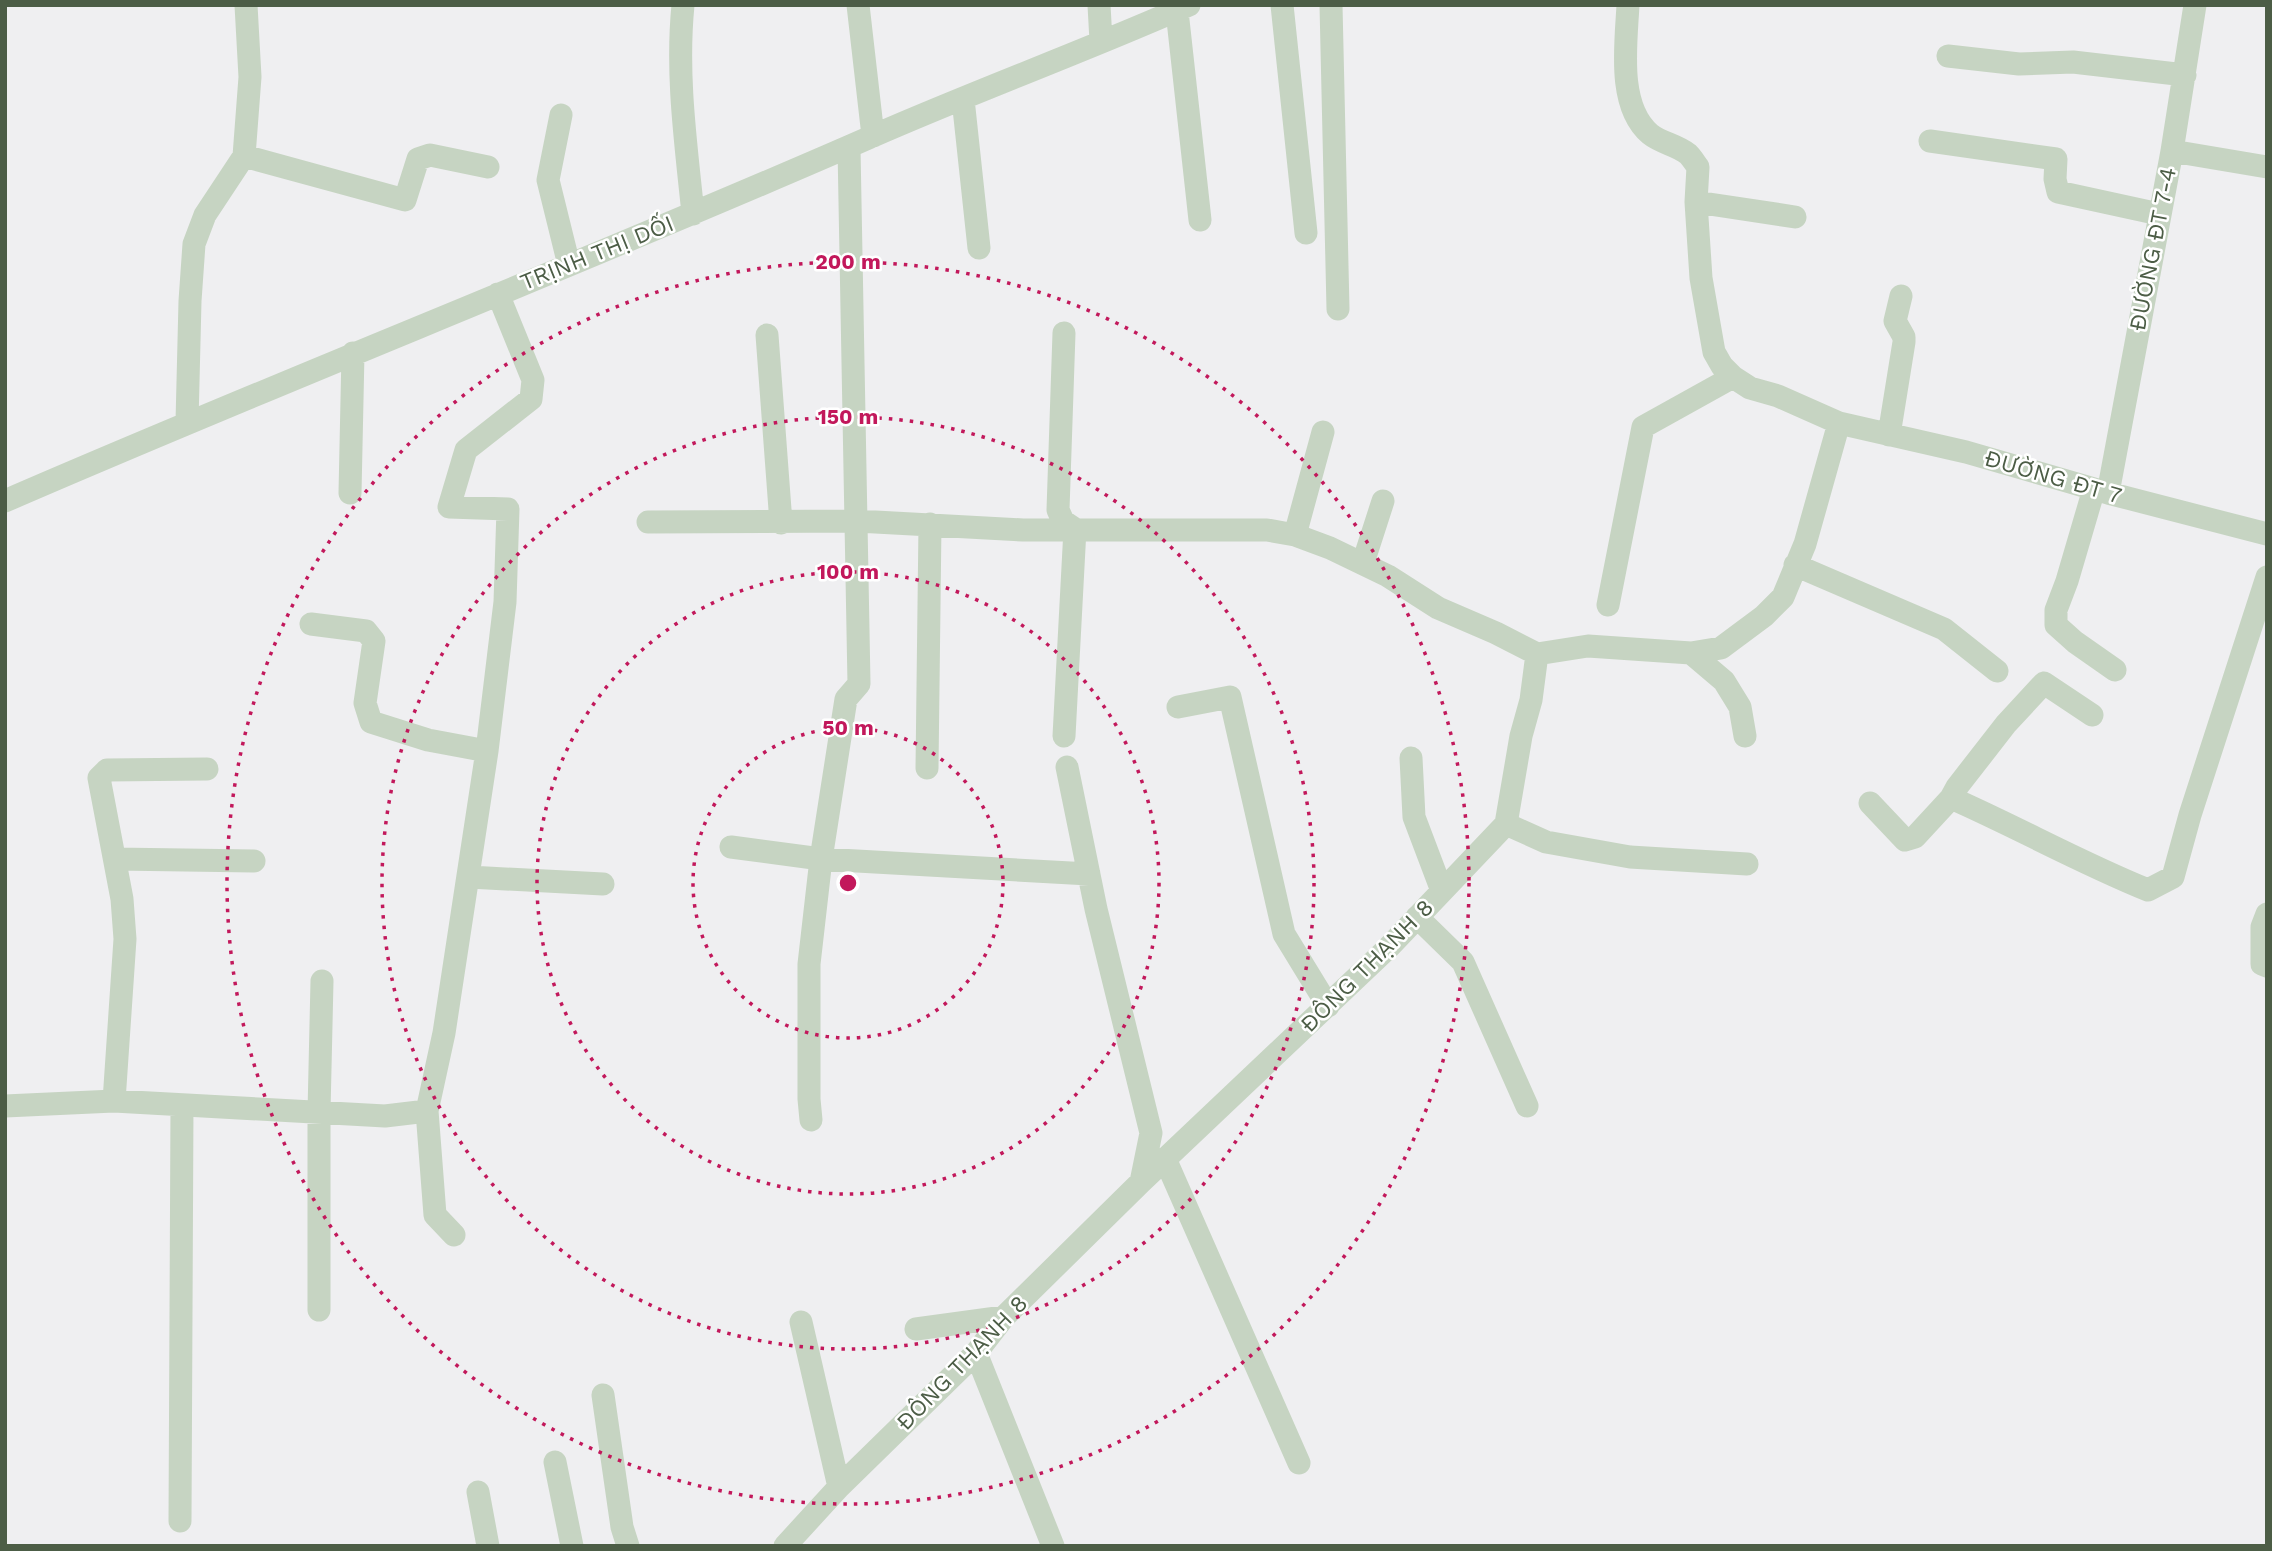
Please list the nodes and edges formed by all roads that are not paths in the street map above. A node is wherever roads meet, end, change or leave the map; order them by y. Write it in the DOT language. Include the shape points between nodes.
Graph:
graph roads {
  1 [pos="246,5"];
  2 [pos="682,5"];
  3 [pos="858,5"];
  4 [pos="1099,5"];
  5 [pos="1282,5"];
  6 [pos="1331,5"];
  7 [pos="1628,5"];
  8 [pos="2195,5"];
  9 [pos="1183,8"];
  10 [pos="1101,41"];
  11 [pos="1948,56"];
  12 [pos="2185,75"];
  13 [pos="963,99"];
  14 [pos="561,115"];
  15 [pos="873,136"];
  16 [pos="1930,141"];
  17 [pos="849,148"];
  18 [pos="2172,150"];
  19 [pos="244,156"];
  20 [pos="488,167"];
  21 [pos="2267,167"];
  22 [pos="1696,202"];
  23 [pos="693,214"];
  24 [pos="2159,214"];
  25 [pos="1795,217"];
  26 [pos="1200,220"];
  27 [pos="1306,233"];
  28 [pos="979,248"];
  29 [pos="569,265"];
  30 [pos="498,294"];
  31 [pos="1901,296"];
  32 [pos="1338,309"];
  33 [pos="1064,333"];
  34 [pos="767,335"];
  35 [pos="353,354"];
  36 [pos="1732,377"];
  37 [pos="187,422"];
  38 [pos="1839,423"];
  39 [pos="1323,432"];
  40 [pos="1889,435"];
  41 [pos="2101,491"];
  42 [pos="350,493"];
  43 [pos="5,501"];
  44 [pos="1383,501"];
  45 [pos="857,521"];
  46 [pos="649,522"];
  47 [pos="781,523"];
  48 [pos="930,524"];
  49 [pos="1075,529"];
  50 [pos="2267,534"];
  51 [pos="1295,535"];
  52 [pos="1363,564"];
  53 [pos="1796,565"];
  54 [pos="2267,577"];
  55 [pos="1608,605"];
  56 [pos="311,624"];
  57 [pos="1691,653"];
  58 [pos="1537,654"];
  59 [pos="2115,670"];
  60 [pos="1997,671"];
  61 [pos="1178,707"];
  62 [pos="2092,715"];
  63 [pos="1064,736"];
  64 [pos="1745,736"];
  65 [pos="487,751"];
  66 [pos="1411,758"];
  67 [pos="1067,767"];
  68 [pos="927,768"];
  69 [pos="207,769"];
  70 [pos="1951,798"];
  71 [pos="1870,803"];
  72 [pos="1507,824"];
  73 [pos="731,847"];
  74 [pos="115,859"];
  75 [pos="821,859"];
  76 [pos="254,861"];
  77 [pos="1747,864"];
  78 [pos="1089,874"];
  79 [pos="469,877"];
  80 [pos="603,884"];
  81 [pos="1442,891"];
  82 [pos="2267,914"];
  83 [pos="1417,917"];
  84 [pos="2267,966"];
  85 [pos="322,981"];
  86 [pos="1328,1006"];
  87 [pos="114,1101"];
  88 [pos="182,1105"];
  89 [pos="5,1106"];
  90 [pos="1527,1106"];
  91 [pos="427,1111"];
  92 [pos="318,1112"];
  93 [pos="811,1120"];
  94 [pos="1166,1161"];
  95 [pos="1141,1182"];
  96 [pos="454,1235"];
  97 [pos="319,1310"];
  98 [pos="1004,1317"];
  99 [pos="801,1321"];
  100 [pos="916,1329"];
  101 [pos="976,1353"];
  102 [pos="603,1395"];
  103 [pos="555,1462"];
  104 [pos="1299,1463"];
  105 [pos="839,1488"];
  106 [pos="478,1492"];
  107 [pos="180,1521"];
  108 [pos="488,1546"];
  109 [pos="572,1546"];
  110 [pos="628,1546"];
  111 [pos="785,1546"];
  112 [pos="1053,1546"];
  1 -- 19 [label="street" via="250,77"];
  2 -- 23 [label="street" via="680,90"];
  3 -- 15 [label="street"];
  4 -- 10 [label="street"];
  5 -- 27 [label="street"];
  6 -- 32 [label="street"];
  7 -- 22 [label="street" via="1625,68 1630,99 1647,131 1687,153 1698,167"];
  8 -- 12 [label="street, ĐƯỜNG ĐT 7-4"];
  9 -- 10 [label="street, TRỊNH THỊ DỐI"];
  9 -- 26 [label="street"];
  10 -- 13 [label="street, TRỊNH THỊ DỐI"];
  11 -- 12 [label="street" via="2019,64 2073,62"];
  12 -- 18 [label="street, ĐƯỜNG ĐT 7-4"];
  13 -- 15 [label="street, TRỊNH THỊ DỐI"];
  13 -- 28 [label="street"];
  14 -- 29 [label="street" via="548,180"];
  15 -- 17 [label="street, TRỊNH THỊ DỐI"];
  16 -- 24 [label="street" via="2056,159 2058,192"];
  17 -- 23 [label="street, TRỊNH THỊ DỐI"];
  17 -- 45 [label="street"];
  18 -- 21 [label="street"];
  18 -- 24 [label="street, ĐƯỜNG ĐT 7-4"];
  19 -- 20 [label="street" via="405,200 418,159 430,155"];
  19 -- 37 [label="street" via="205,215 194,244"];
  22 -- 25 [label="street"];
  22 -- 36 [label="street" via="1701,278 1714,352"];
  23 -- 29 [label="street, TRỊNH THỊ DỐI"];
  24 -- 41 [label="street, ĐƯỜNG ĐT 7-4"];
  29 -- 30 [label="street, TRỊNH THỊ DỐI"];
  30 -- 35 [label="street, TRỊNH THỊ DỐI"];
  30 -- 65 [label="street" via="533,380 531,398 466,450 449,507 508,509 505,602"];
  31 -- 40 [label="street" via="1895,321 1904,342"];
  33 -- 49 [label="street" via="1058,510 1063,521"];
  34 -- 47 [label="street"];
  35 -- 37 [label="street, TRỊNH THỊ DỐI"];
  35 -- 42 [label="street"];
  36 -- 38 [label="street"];
  36 -- 55 [label="street" via="1643,427"];
  37 -- 43 [label="street, TRỊNH THỊ DỐI"];
  38 -- 40 [label="street, ĐƯỜNG ĐT 7"];
  38 -- 53 [label="street"];
  39 -- 51 [label="street"];
  40 -- 41 [label="street, ĐƯỜNG ĐT 7"];
  41 -- 50 [label="street, ĐƯỜNG ĐT 7"];
  41 -- 59 [label="street, ĐƯỜNG ĐT 7-4" via="2056,610 2056,625"];
  44 -- 52 [label="street"];
  45 -- 47 [label="street"];
  45 -- 48 [label="street"];
  45 -- 75 [label="street" via="859,684 845,699"];
  46 -- 47 [label="street"];
  48 -- 49 [label="street"];
  48 -- 68 [label="street"];
  49 -- 51 [label="street" via="1267,530"];
  49 -- 63 [label="street"];
  51 -- 52 [label="street"];
  52 -- 58 [label="street" via="1438,608"];
  53 -- 57 [label="street" via="1783,597 1764,616 1721,648"];
  53 -- 60 [label="street" via="1944,629"];
  54 -- 70 [label="street" via="2173,877 2148,890"];
  56 -- 65 [label="street" via="366,631 374,641 365,702 371,722 428,740"];
  57 -- 58 [label="street" via="1588,646"];
  57 -- 64 [label="street" via="1724,681 1740,708"];
  58 -- 72 [label="street"];
  61 -- 86 [label="street" via="1230,697 1284,934"];
  62 -- 70 [label="street" via="2044,683 2006,724"];
  65 -- 79 [label="street"];
  66 -- 81 [label="street" via="1413,817"];
  67 -- 78 [label="street"];
  69 -- 74 [label="street" via="107,770 99,778"];
  70 -- 71 [label="street" via="1915,837 1905,840"];
  72 -- 77 [label="street" via="1546,842 1630,857"];
  72 -- 81 [label="street, ĐÔNG THẠNH 8"];
  73 -- 75 [label="street"];
  74 -- 76 [label="street"];
  74 -- 87 [label="street" via="125,939"];
  75 -- 78 [label="street"];
  75 -- 93 [label="street" via="810,964"];
  78 -- 95 [label="street" via="1151,1133"];
  79 -- 80 [label="street"];
  79 -- 91 [label="street"];
  81 -- 83 [label="street, ĐÔNG THẠNH 8"];
  82 -- 84 [label="street" via="2262,927 2262,964"];
  83 -- 86 [label="street, ĐÔNG THẠNH 8"];
  83 -- 90 [label="street" via="1463,962"];
  85 -- 92 [label="street"];
  86 -- 94 [label="street, ĐÔNG THẠNH 8"];
  87 -- 88 [label="street"];
  87 -- 89 [label="street"];
  88 -- 92 [label="street"];
  88 -- 107 [label="street"];
  91 -- 92 [label="street" via="385,1116"];
  91 -- 96 [label="street" via="435,1215"];
  92 -- 97 [label="street"];
  94 -- 95 [label="street, ĐÔNG THẠNH 8"];
  94 -- 104 [label="street"];
  95 -- 98 [label="street, ĐÔNG THẠNH 8"];
  98 -- 100 [label="street"];
  98 -- 101 [label="street, ĐÔNG THẠNH 8"];
  99 -- 105 [label="street"];
  101 -- 105 [label="street, ĐÔNG THẠNH 8"];
  101 -- 112 [label="street"];
  102 -- 110 [label="street"];
  103 -- 109 [label="street"];
  105 -- 111 [label="street, ĐÔNG THẠNH 8"];
  106 -- 108 [label="street"];
}
